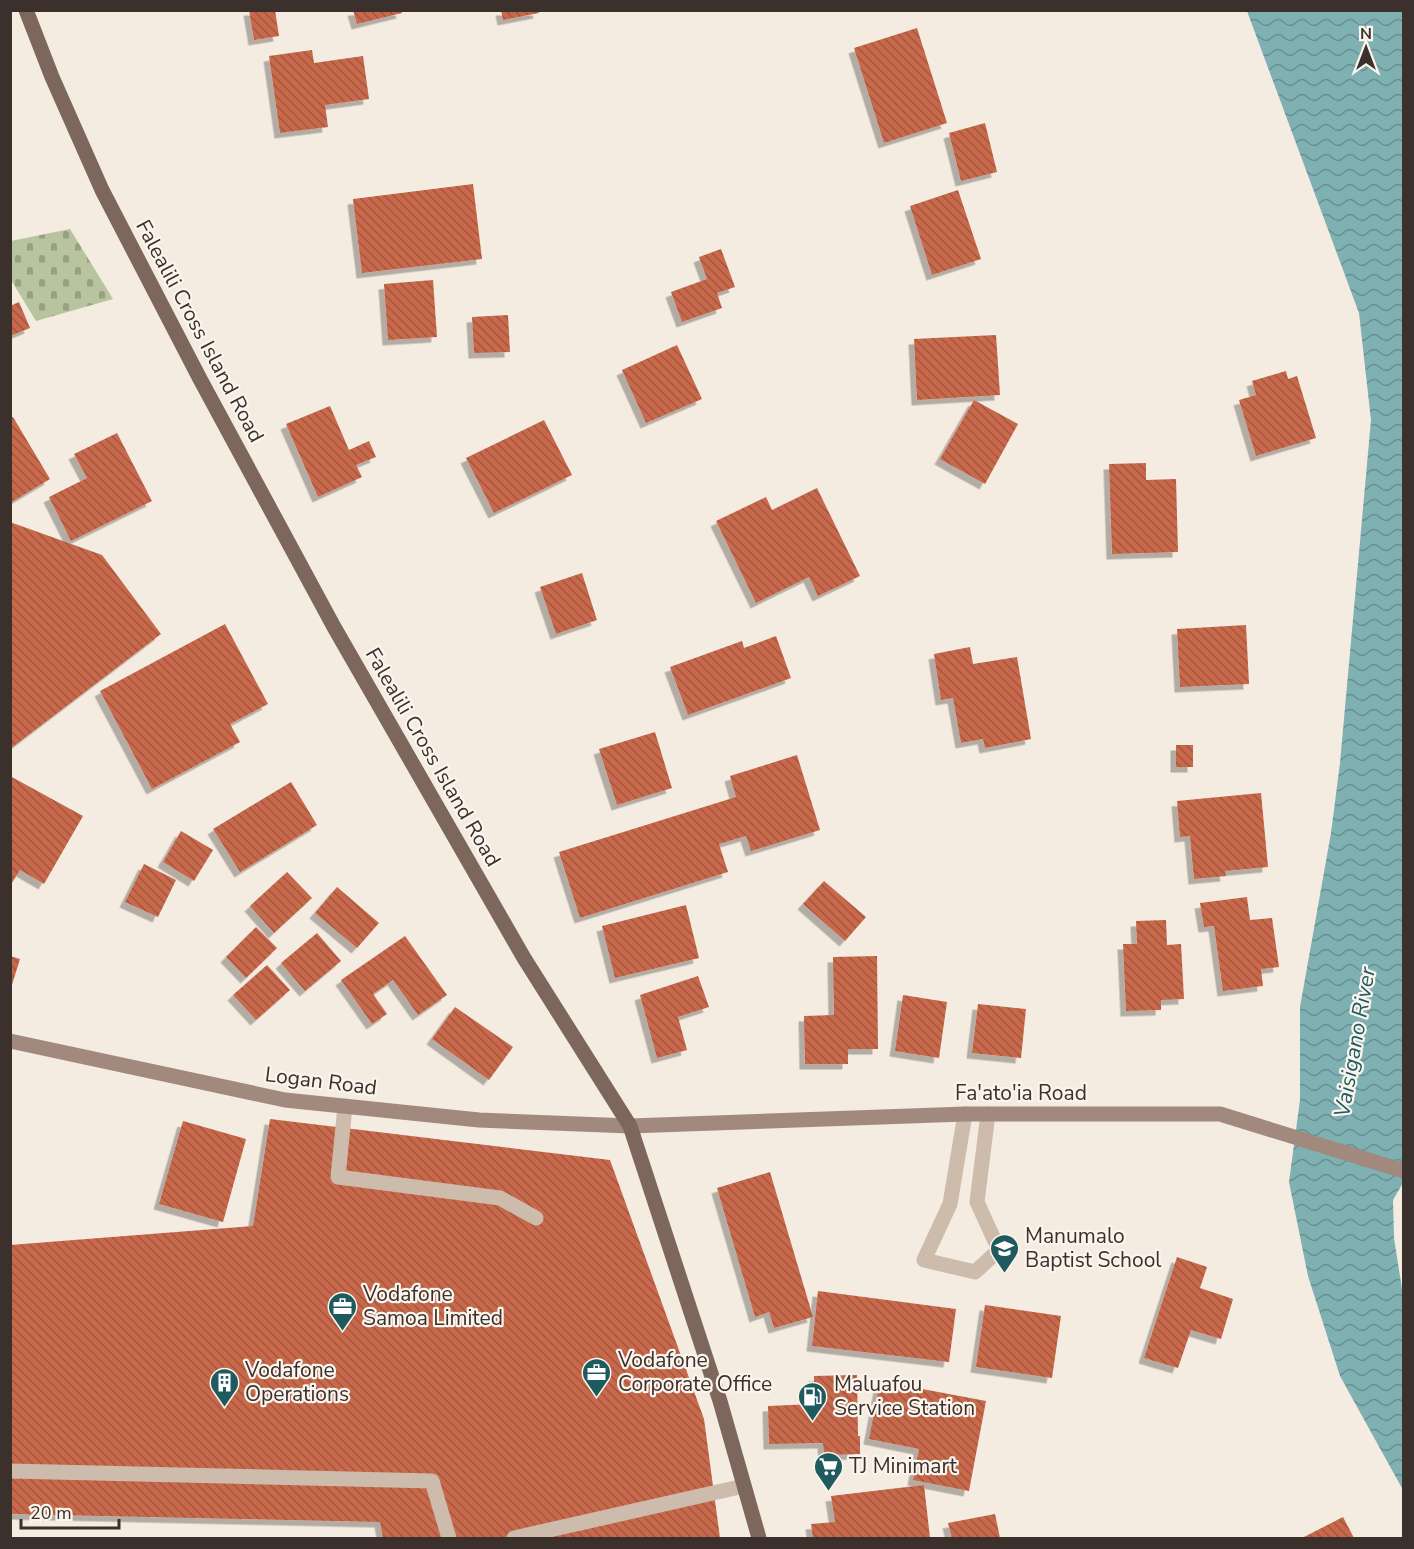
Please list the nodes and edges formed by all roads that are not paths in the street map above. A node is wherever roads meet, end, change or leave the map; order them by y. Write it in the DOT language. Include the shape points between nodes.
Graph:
graph roads {
  1 [pos="26,10"];
  2 [pos="10,1041"];
  3 [pos="345,1106"];
  4 [pos="964,1114"];
  5 [pos="988,1114"];
  6 [pos="630,1125"];
  7 [pos="1404,1170"];
  8 [pos="536,1218"];
  9 [pos="10,1471"];
  10 [pos="744,1486"];
  11 [pos="449,1539"];
  12 [pos="514,1539"];
  13 [pos="759,1539"];
  1 -- 6 [label="main road, Falealili Cross Island Road" via="102,190 334,627 524,958"];
  2 -- 3 [label="main road, Logan Road" via="285,1100"];
  3 -- 6 [label="main road, Logan Road" via="479,1120"];
  3 -- 8 [label="lane" via="338,1177 500,1198"];
  4 -- 5 [label="main road, Fa'ato'ia Road"];
  4 -- 5 [label="lane" via="950,1204 924,1260 975,1272 999,1250 977,1202"];
  4 -- 6 [label="main road, Fa'ato'ia Road"];
  5 -- 7 [label="main road, Fa'ato'ia Road" via="1220,1114"];
  6 -- 10 [label="main road, Falealili Cross Island Road"];
  9 -- 11 [label="lane" via="432,1481"];
  10 -- 12 [label="lane"];
  10 -- 13 [label="main road, Falealili Cross Island Road"];
}
